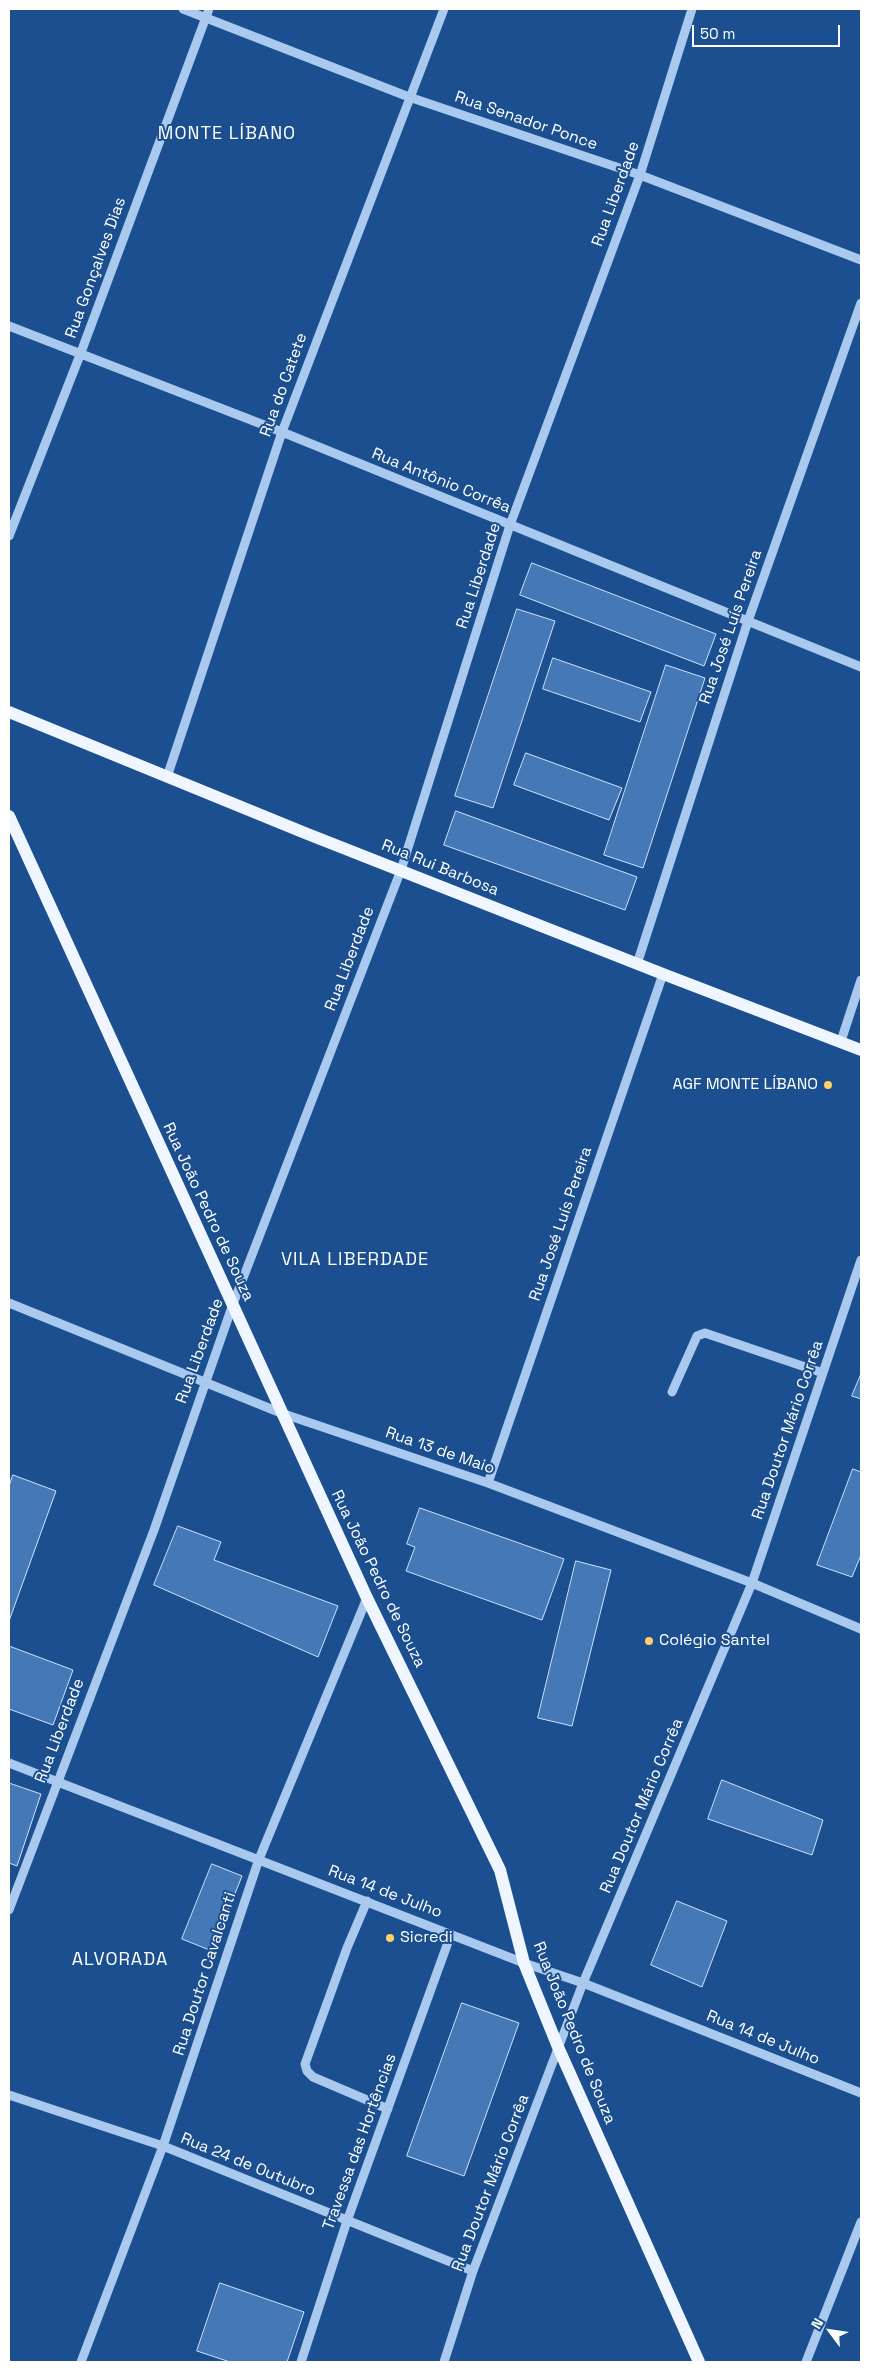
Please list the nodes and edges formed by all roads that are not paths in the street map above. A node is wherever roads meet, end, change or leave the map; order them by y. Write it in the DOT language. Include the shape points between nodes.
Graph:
graph roads {
  1 [pos="183,9"];
  2 [pos="444,9"];
  3 [pos="692,9"];
  4 [pos="207,12"];
  5 [pos="409,97"];
  6 [pos="640,175"];
  7 [pos="861,260"];
  8 [pos="861,303"];
  9 [pos="9,326"];
  10 [pos="80,355"];
  11 [pos="282,432"];
  12 [pos="510,525"];
  13 [pos="9,536"];
  14 [pos="748,622"];
  15 [pos="861,667"];
  16 [pos="9,712"];
  17 [pos="167,777"];
  18 [pos="9,816"];
  19 [pos="401,870"];
  20 [pos="637,964"];
  21 [pos="662,974"];
  22 [pos="861,980"];
  23 [pos="841,1041"];
  24 [pos="861,1050"];
  25 [pos="861,1260"];
  26 [pos="9,1303"];
  27 [pos="233,1304"];
  28 [pos="823,1373"];
  29 [pos="204,1381"];
  30 [pos="672,1392"];
  31 [pos="282,1413"];
  32 [pos="488,1483"];
  33 [pos="752,1584"];
  34 [pos="367,1598"];
  35 [pos="861,1629"];
  36 [pos="9,1764"];
  37 [pos="57,1781"];
  38 [pos="259,1859"];
  39 [pos="367,1901"];
  40 [pos="9,1910"];
  41 [pos="451,1934"];
  42 [pos="524,1963"];
  43 [pos="583,1983"];
  44 [pos="558,2047"];
  45 [pos="861,2093"];
  46 [pos="9,2095"];
  47 [pos="388,2109"];
  48 [pos="163,2146"];
  49 [pos="347,2221"];
  50 [pos="861,2222"];
  51 [pos="473,2271"];
  52 [pos="81,2362"];
  53 [pos="301,2362"];
  54 [pos="444,2362"];
  55 [pos="699,2362"];
  56 [pos="806,2362"];
  1 -- 4 [label="street, Rua Senador Ponce"];
  2 -- 5 [label="street, Rua do Catete"];
  3 -- 6 [label="street, Rua Liberdade"];
  4 -- 5 [label="street, Rua Senador Ponce"];
  4 -- 10 [label="street, Rua Gonçalves Dias"];
  5 -- 6 [label="street, Rua Senador Ponce"];
  5 -- 11 [label="street, Rua do Catete"];
  6 -- 7 [label="street, Rua Senador Ponce"];
  6 -- 12 [label="street, Rua Liberdade"];
  8 -- 14 [label="street, Rua José Luís Pereira"];
  9 -- 10 [label="street, Rua Antônio Corrêa"];
  10 -- 11 [label="street, Rua Antônio Corrêa"];
  10 -- 13 [label="street, Rua Gonçalves Dias"];
  11 -- 12 [label="street, Rua Antônio Corrêa"];
  11 -- 17 [label="street, Rua do Catete"];
  12 -- 14 [label="street, Rua Antônio Corrêa"];
  12 -- 19 [label="street, Rua Liberdade"];
  14 -- 15 [label="street, Rua Antônio Corrêa"];
  14 -- 20 [label="street, Rua José Luís Pereira"];
  16 -- 17 [label="main road, Rua Rui Barbosa"];
  17 -- 19 [label="main road, Rua Rui Barbosa"];
  18 -- 27 [label="main road, Rua João Pedro de Souza"];
  19 -- 20 [label="main road, Rua Rui Barbosa"];
  19 -- 27 [label="street, Rua Liberdade"];
  20 -- 21 [label="main road, Rua Rui Barbosa"];
  21 -- 23 [label="main road, Rua Rui Barbosa"];
  21 -- 32 [label="street, Rua José Luís Pereira"];
  22 -- 23 [label="street"];
  23 -- 24 [label="main road, Rua Rui Barbosa"];
  25 -- 28 [label="street, Rua Doutor Mário Corrêa"];
  26 -- 29 [label="street, Rua 13 de Maio"];
  27 -- 29 [label="street, Rua Liberdade"];
  27 -- 31 [label="main road, Rua João Pedro de Souza"];
  28 -- 30 [label="street" via="705,1333 697,1336"];
  28 -- 33 [label="street, Rua Doutor Mário Corrêa"];
  29 -- 31 [label="street, Rua 13 de Maio"];
  29 -- 37 [label="street, Rua Liberdade" via="154,1530"];
  31 -- 32 [label="street, Rua 13 de Maio"];
  31 -- 34 [label="main road, Rua João Pedro de Souza"];
  32 -- 33 [label="street, Rua 13 de Maio"];
  33 -- 35 [label="street, Rua 13 de Maio"];
  33 -- 43 [label="street, Rua Doutor Mário Corrêa"];
  34 -- 38 [label="street, Rua Doutor Cavalcanti"];
  34 -- 42 [label="main road, Rua João Pedro de Souza" via="500,1870"];
  36 -- 37 [label="street, Rua 14 de Julho"];
  37 -- 38 [label="street, Rua 14 de Julho"];
  37 -- 40 [label="street, Rua Liberdade"];
  38 -- 39 [label="street, Rua 14 de Julho"];
  38 -- 48 [label="street, Rua Doutor Cavalcanti"];
  39 -- 41 [label="street, Rua 14 de Julho"];
  39 -- 47 [label="street" via="305,2064 313,2077"];
  41 -- 42 [label="street, Rua 14 de Julho"];
  41 -- 47 [label="street, Travessa das Hortências"];
  42 -- 43 [label="street, Rua 14 de Julho"];
  42 -- 44 [label="main road, Rua João Pedro de Souza"];
  43 -- 44 [label="street, Rua Doutor Mário Corrêa"];
  43 -- 45 [label="street, Rua 14 de Julho"];
  44 -- 51 [label="street, Rua Doutor Mário Corrêa"];
  44 -- 55 [label="main road, Rua João Pedro de Souza"];
  46 -- 48 [label="street, Rua 24 de Outubro"];
  47 -- 49 [label="street, Travessa das Hortências"];
  48 -- 49 [label="street, Rua 24 de Outubro"];
  48 -- 52 [label="street, Rua Doutor Cavalcanti"];
  49 -- 51 [label="street, Rua 24 de Outubro"];
  49 -- 53 [label="street, Travessa das Hortências"];
  50 -- 56 [label="street"];
  51 -- 54 [label="street, Rua Doutor Mário Corrêa"];
}
